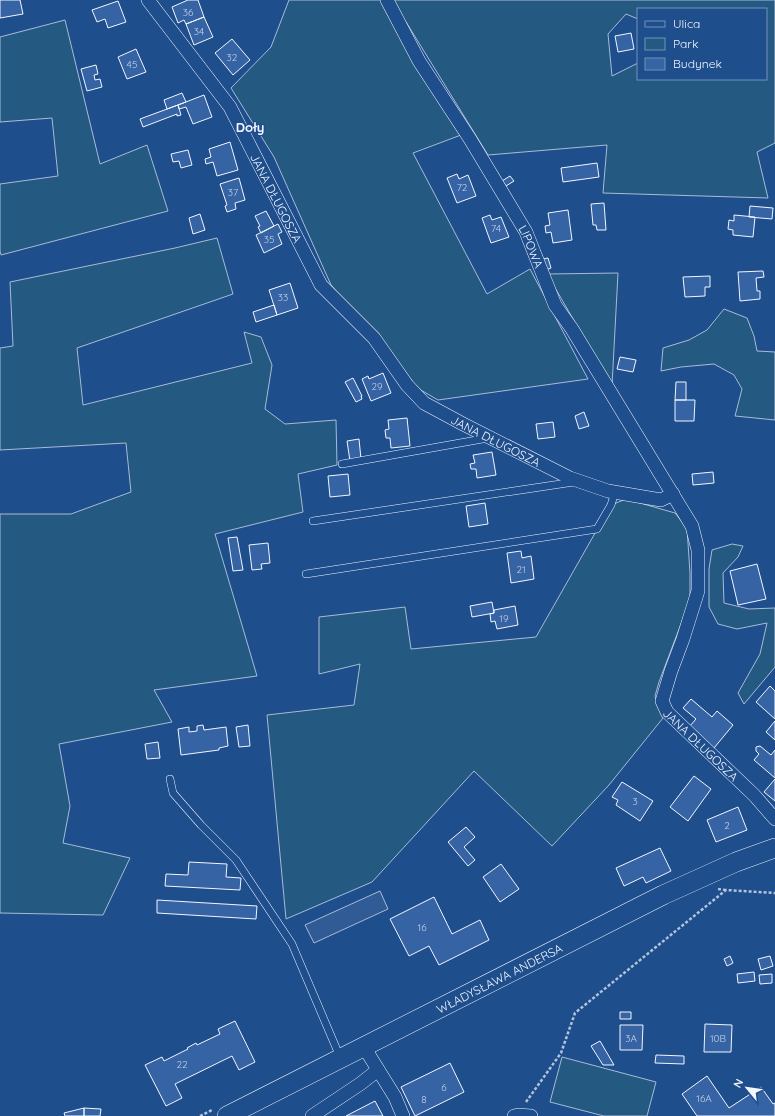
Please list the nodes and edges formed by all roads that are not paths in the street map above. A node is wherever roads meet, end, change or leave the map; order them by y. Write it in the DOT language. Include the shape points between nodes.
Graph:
graph roads {
  1 [pos="148,0"];
  2 [pos="388,0"];
  3 [pos="489,438"];
  4 [pos="342,464"];
  5 [pos="580,481"];
  6 [pos="615,492"];
  7 [pos="673,494"];
  8 [pos="313,521"];
  9 [pos="306,574"];
  10 [pos="170,779"];
  11 [pos="775,818"];
  12 [pos="775,848"];
  13 [pos="364,1047"];
  14 [pos="341,1058"];
  15 [pos="378,1070"];
  16 [pos="227,1116"];
  17 [pos="312,1116"];
  18 [pos="403,1116"];
  1 -- 3 [label="street, JANA DŁUGOSZA" via="230,107 322,285 374,338 407,385 424,403"];
  2 -- 7 [label="street, LIPOWA" via="419,61 526,232 555,305"];
  3 -- 4 [label="lane"];
  3 -- 5 [label="street, JANA DŁUGOSZA"];
  5 -- 6 [label="street, JANA DŁUGOSZA"];
  5 -- 8 [label="lane"];
  6 -- 7 [label="street, JANA DŁUGOSZA" via="660,500"];
  6 -- 9 [label="lane" via="611,505 597,529"];
  7 -- 11 [label="street, JANA DŁUGOSZA" via="692,526 698,550 698,591 662,700 666,712 754,794"];
  10 -- 14 [label="lane" via="173,793 236,860 292,944"];
  12 -- 13 [label="main road, WŁADYSŁAWA ANDERSA" via="736,862 662,895"];
  13 -- 14 [label="main road, WŁADYSŁAWA ANDERSA"];
  13 -- 15 [label="street"];
  14 -- 16 [label="main road, WŁADYSŁAWA ANDERSA"];
  15 -- 17 [label="street"];
  15 -- 18 [label="street" via="395,1097"];
}
